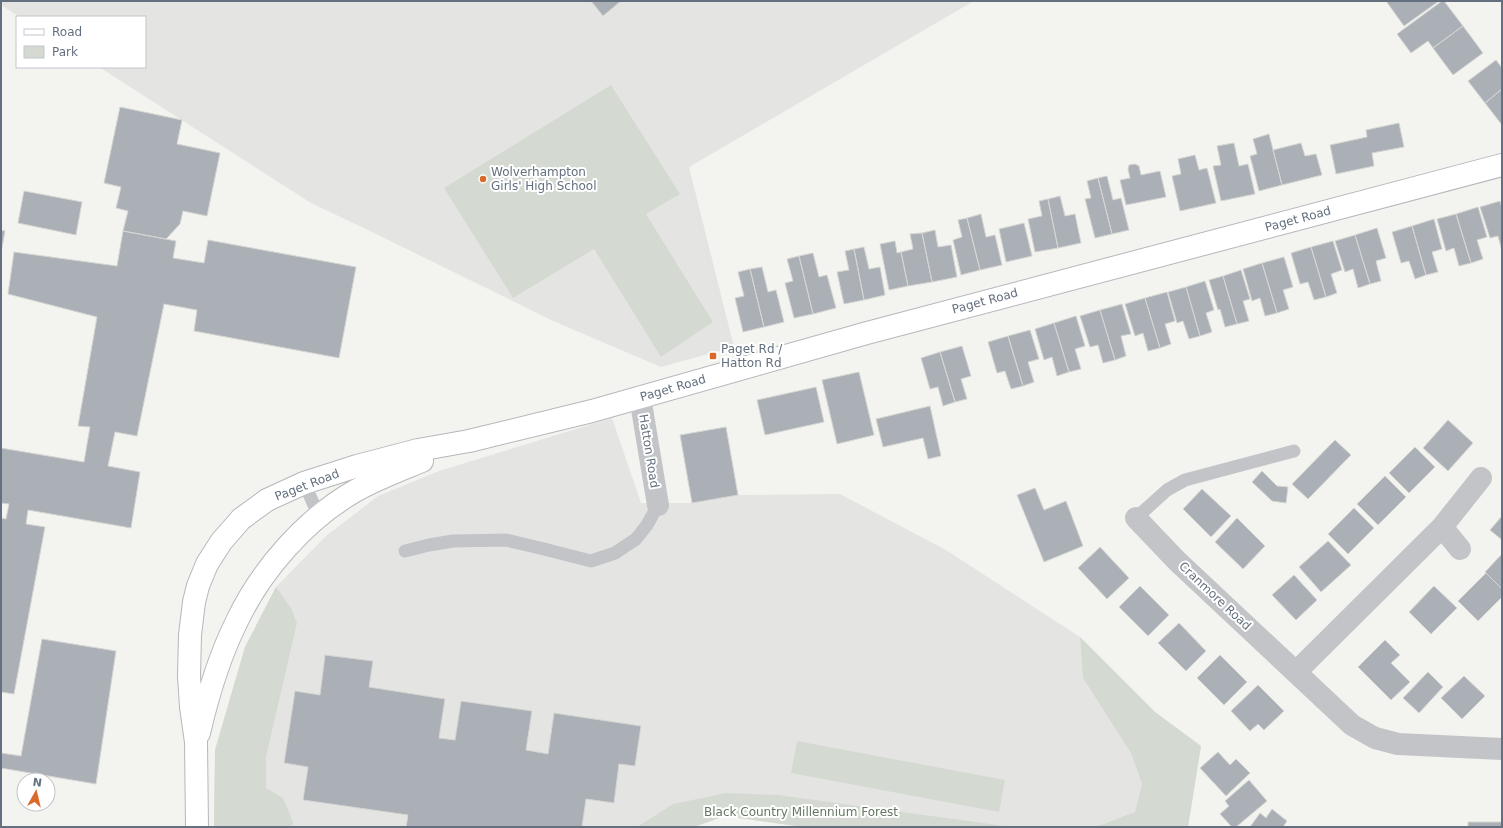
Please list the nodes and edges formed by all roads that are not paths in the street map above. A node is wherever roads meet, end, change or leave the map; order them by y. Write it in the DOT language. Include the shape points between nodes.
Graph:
graph roads {
  1 [pos="1502,165"];
  2 [pos="640,397"];
  3 [pos="469,441"];
  4 [pos="1294,451"];
  5 [pos="1481,478"];
  6 [pos="304,483"];
  7 [pos="658,505"];
  8 [pos="319,516"];
  9 [pos="1136,518"];
  10 [pos="1442,527"];
  11 [pos="1460,549"];
  12 [pos="405,551"];
  13 [pos="1296,672"];
  14 [pos="196,742"];
  15 [pos="1502,749"];
  16 [pos="197,827"];
  1 -- 2 [label="street, Paget Road" via="874,330"];
  2 -- 3 [label="street, Paget Road"];
  2 -- 7 [label="street, Hatton Road"];
  3 -- 6 [label="street, Paget Road" via="418,450"];
  3 -- 8 [label="street, Paget Road" via="355,491"];
  4 -- 9 [label="lane" via="1185,480 1166,490"];
  5 -- 10 [label="street"];
  6 -- 8 [label="lane"];
  6 -- 14 [label="street, Paget Road" via="267,500 241,519 221,542 207,564 194,602 190,634 189,676"];
  7 -- 12 [label="lane" via="636,539 615,553 591,561 506,540 453,541"];
  8 -- 14 [label="street, Paget Road" via="272,565 251,594 221,657"];
  9 -- 13 [label="street, Cranmore Road" via="1177,561"];
  10 -- 11 [label="street"];
  10 -- 13 [label="street"];
  13 -- 15 [label="street, Cranmore Road" via="1352,726 1376,738 1398,744"];
  14 -- 16 [label="street, Paget Road"];
}
